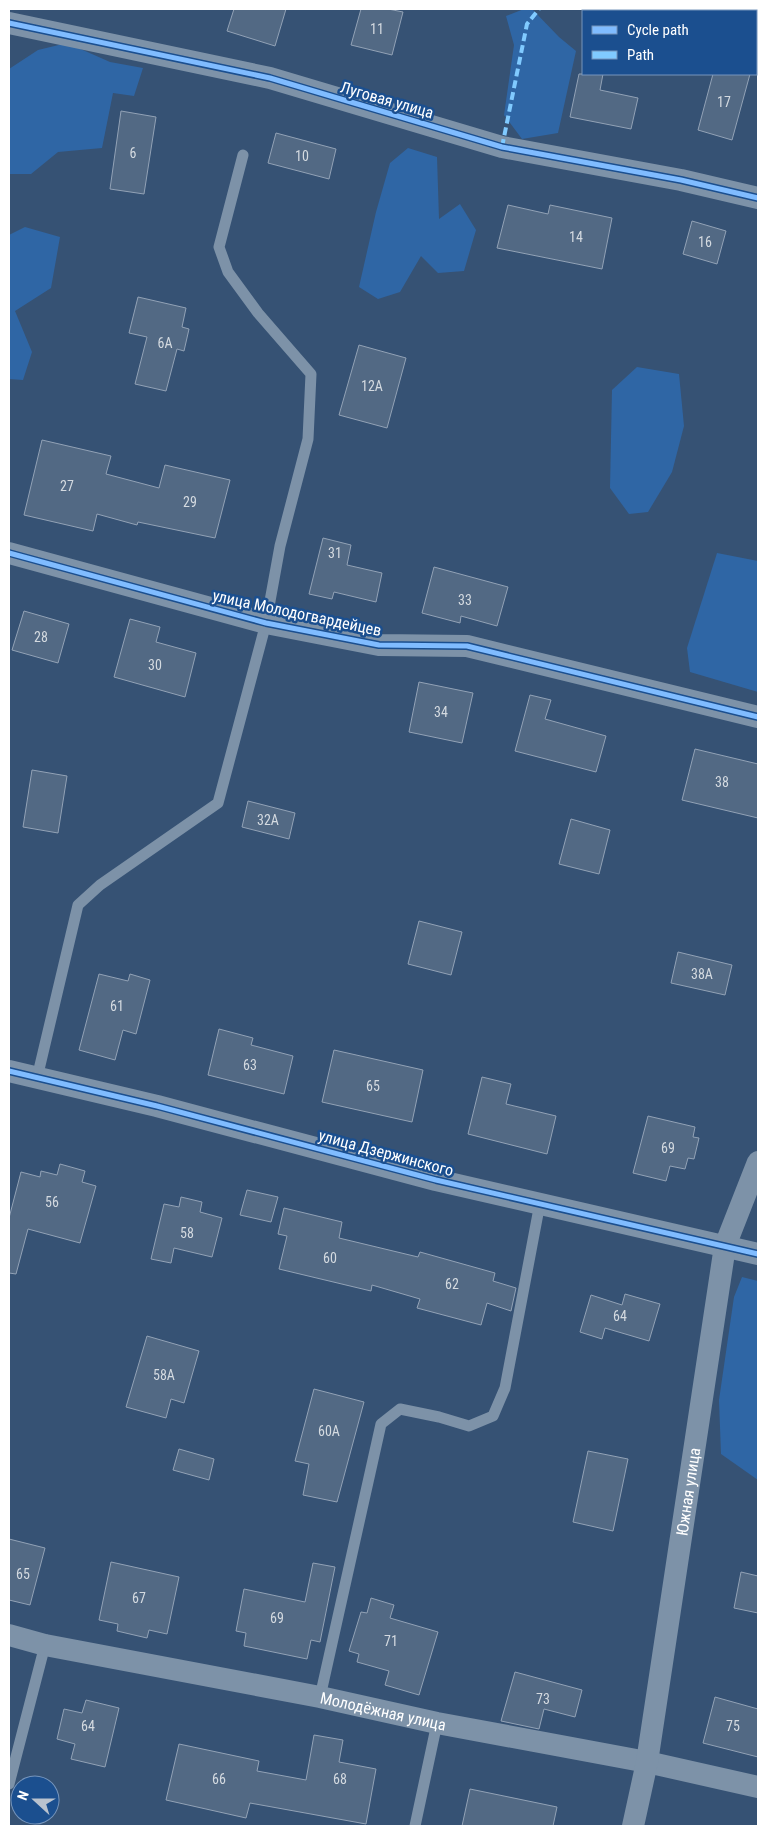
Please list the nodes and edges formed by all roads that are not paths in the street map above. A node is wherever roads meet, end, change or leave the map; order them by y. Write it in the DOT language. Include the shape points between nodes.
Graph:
graph roads {
  1 [pos="9,23"];
  2 [pos="243,155"];
  3 [pos="758,198"];
  4 [pos="9,553"];
  5 [pos="266,623"];
  6 [pos="758,717"];
  7 [pos="9,1072"];
  8 [pos="37,1078"];
  9 [pos="758,1162"];
  10 [pos="540,1203"];
  11 [pos="725,1246"];
  12 [pos="758,1254"];
  13 [pos="9,1635"];
  14 [pos="44,1645"];
  15 [pos="320,1697"];
  16 [pos="437,1723"];
  17 [pos="647,1762"];
  18 [pos="9,1784"];
  19 [pos="758,1787"];
  20 [pos="415,1826"];
  21 [pos="633,1826"];
  1 -- 3 [label="street, Луговая улица" via="270,78 502,147 681,180"];
  2 -- 5 [label="lane" via="219,247 228,272 311,374 308,439 280,546"];
  4 -- 5 [label="street, улица Молодогвардейцев"];
  5 -- 6 [label="street, улица Молодогвардейцев" via="379,645 467,646"];
  5 -- 8 [label="lane" via="218,803 100,885 78,905"];
  7 -- 8 [label="street, улица Дзержинского"];
  8 -- 10 [label="street, улица Дзержинского" via="157,1106 436,1180"];
  9 -- 11 [label="street, Южная улица"];
  10 -- 11 [label="street, улица Дзержинского"];
  10 -- 15 [label="lane" via="505,1388 493,1416 469,1426 400,1409 381,1424"];
  11 -- 12 [label="street, улица Дзержинского"];
  11 -- 17 [label="street, Южная улица"];
  13 -- 14 [label="street, Молодёжная улица"];
  14 -- 15 [label="street, Молодёжная улица"];
  14 -- 18 [label="lane"];
  15 -- 16 [label="street, Молодёжная улица"];
  16 -- 17 [label="street, Молодёжная улица"];
  16 -- 20 [label="lane"];
  17 -- 19 [label="street, Молодёжная улица"];
  17 -- 21 [label="street, Южная улица"];
}
